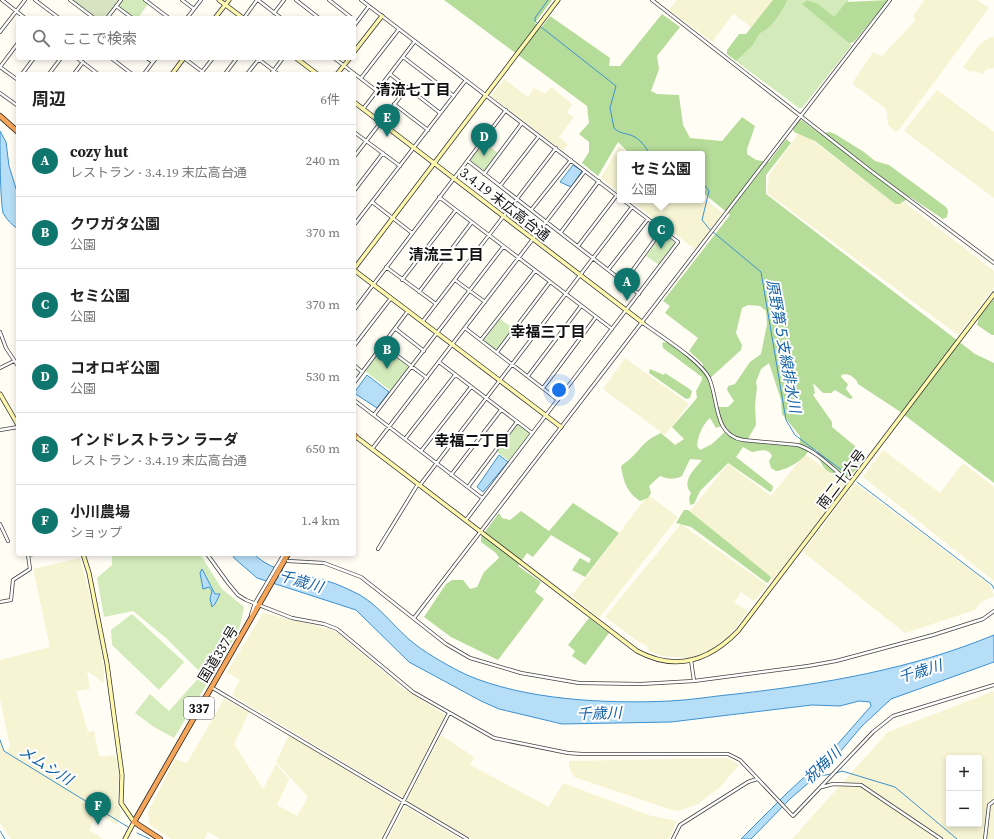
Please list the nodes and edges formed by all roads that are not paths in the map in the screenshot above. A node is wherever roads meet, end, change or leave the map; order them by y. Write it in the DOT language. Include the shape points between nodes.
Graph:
graph roads {
  1 [pos="2,0"];
  2 [pos="25,0"];
  3 [pos="36,0"];
  4 [pos="70,0"];
  5 [pos="121,0"];
  6 [pos="145,0"];
  7 [pos="182,0"];
  8 [pos="201,0"];
  9 [pos="220,0"];
  10 [pos="229,0"];
  11 [pos="258,0"];
  12 [pos="284,0"];
  13 [pos="296,0"];
  14 [pos="329,0"];
  15 [pos="361,0"];
  16 [pos="558,0"];
  17 [pos="652,0"];
  18 [pos="890,0"];
  19 [pos="225,4"];
  20 [pos="116,6"];
  21 [pos="369,6"];
  22 [pos="194,9"];
  23 [pos="16,11"];
  24 [pos="274,12"];
  25 [pos="22,16"];
  26 [pos="56,16"];
  27 [pos="91,16"];
  28 [pos="108,16"];
  29 [pos="129,16"];
  30 [pos="166,16"];
  31 [pos="189,16"];
  32 [pos="216,16"];
  33 [pos="240,16"];
  34 [pos="245,16"];
  35 [pos="279,16"];
  36 [pos="316,16"];
  37 [pos="349,16"];
  38 [pos="382,16"];
  39 [pos="357,22"];
  40 [pos="398,29"];
  41 [pos="0,32"];
  42 [pos="415,41"];
  43 [pos="16,46"];
  44 [pos="356,49"];
  45 [pos="403,57"];
  46 [pos="32,60"];
  47 [pos="60,60"];
  48 [pos="80,60"];
  49 [pos="114,60"];
  50 [pos="150,60"];
  51 [pos="182,60"];
  52 [pos="187,60"];
  53 [pos="211,60"];
  54 [pos="235,60"];
  55 [pos="257,60"];
  56 [pos="259,60"];
  57 [pos="281,60"];
  58 [pos="299,60"];
  59 [pos="337,60"];
  60 [pos="348,60"];
  61 [pos="83,62"];
  62 [pos="153,62"];
  63 [pos="344,65"];
  64 [pos="0,66"];
  65 [pos="273,70"];
  66 [pos="24,72"];
  67 [pos="50,72"];
  68 [pos="76,72"];
  69 [pos="96,72"];
  70 [pos="129,72"];
  71 [pos="146,72"];
  72 [pos="174,72"];
  73 [pos="202,72"];
  74 [pos="226,72"];
  75 [pos="248,72"];
  76 [pos="276,72"];
  77 [pos="314,72"];
  78 [pos="339,72"];
  79 [pos="353,72"];
  80 [pos="356,74"];
  81 [pos="390,74"];
  82 [pos="16,78"];
  83 [pos="361,78"];
  84 [pos="466,80"];
  85 [pos="407,88"];
  86 [pos="377,91"];
  87 [pos="0,93"];
  88 [pos="486,95"];
  89 [pos="454,96"];
  90 [pos="356,104"];
  91 [pos="394,104"];
  92 [pos="16,105"];
  93 [pos="363,109"];
  94 [pos="506,110"];
  95 [pos="440,113"];
  96 [pos="0,116"];
  97 [pos="801,116"];
  98 [pos="380,122"];
  99 [pos="522,122"];
  100 [pos="16,130"];
  101 [pos="428,130"];
  102 [pos="356,134"];
  103 [pos="539,135"];
  104 [pos="366,141"];
  105 [pos="414,148"];
  106 [pos="556,148"];
  107 [pos="383,153"];
  108 [pos="356,154"];
  109 [pos="571,160"];
  110 [pos="468,161"];
  111 [pos="434,164"];
  112 [pos="400,166"];
  113 [pos="585,171"];
  114 [pos="484,174"];
  115 [pos="454,179"];
  116 [pos="599,181"];
  117 [pos="500,186"];
  118 [pos="356,188"];
  119 [pos="617,195"];
  120 [pos="439,197"];
  121 [pos="517,199"];
  122 [pos="372,202"];
  123 [pos="627,203"];
  124 [pos="632,207"];
  125 [pos="456,210"];
  126 [pos="531,210"];
  127 [pos="393,217"];
  128 [pos="504,217"];
  129 [pos="648,219"];
  130 [pos="356,222"];
  131 [pos="472,222"];
  132 [pos="547,222"];
  133 [pos="662,230"];
  134 [pos="561,232"];
  135 [pos="412,233"];
  136 [pos="489,236"];
  137 [pos="533,240"];
  138 [pos="578,246"];
  139 [pos="503,247"];
  140 [pos="594,258"];
  141 [pos="519,259"];
  142 [pos="994,263"];
  143 [pos="356,266"];
  144 [pos="386,267"];
  145 [pos="356,270"];
  146 [pos="608,270"];
  147 [pos="535,271"];
  148 [pos="580,276"];
  149 [pos="402,280"];
  150 [pos="455,280"];
  151 [pos="550,282"];
  152 [pos="624,282"];
  153 [pos="374,284"];
  154 [pos="469,291"];
  155 [pos="419,292"];
  156 [pos="566,294"];
  157 [pos="639,294"];
  158 [pos="994,294"];
  159 [pos="392,297"];
  160 [pos="485,302"];
  161 [pos="436,304"];
  162 [pos="581,306"];
  163 [pos="356,307"];
  164 [pos="409,310"];
  165 [pos="626,311"];
  166 [pos="596,317"];
  167 [pos="423,321"];
  168 [pos="643,323"];
  169 [pos="396,328"];
  170 [pos="465,328"];
  171 [pos="612,329"];
  172 [pos="0,332"];
  173 [pos="438,332"];
  174 [pos="481,340"];
  175 [pos="356,343"];
  176 [pos="452,344"];
  177 [pos="383,345"];
  178 [pos="424,351"];
  179 [pos="497,352"];
  180 [pos="14,361"];
  181 [pos="439,362"];
  182 [pos="16,364"];
  183 [pos="512,364"];
  184 [pos="411,367"];
  185 [pos="0,368"];
  186 [pos="356,368"];
  187 [pos="362,372"];
  188 [pos="455,375"];
  189 [pos="528,376"];
  190 [pos="426,378"];
  191 [pos="356,380"];
  192 [pos="500,380"];
  193 [pos="471,386"];
  194 [pos="543,388"];
  195 [pos="0,394"];
  196 [pos="486,398"];
  197 [pos="558,400"];
  198 [pos="356,402"];
  199 [pos="501,410"];
  200 [pos="374,415"];
  201 [pos="546,416"];
  202 [pos="16,422"];
  203 [pos="517,422"];
  204 [pos="16,426"];
  205 [pos="389,427"];
  206 [pos="562,427"];
  207 [pos="0,430"];
  208 [pos="532,433"];
  209 [pos="356,438"];
  210 [pos="405,439"];
  211 [pos="372,449"];
  212 [pos="421,452"];
  213 [pos="436,463"];
  214 [pos="451,475"];
  215 [pos="852,484"];
  216 [pos="419,485"];
  217 [pos="468,487"];
  218 [pos="482,498"];
  219 [pos="466,521"];
  220 [pos="0,524"];
  221 [pos="480,532"];
  222 [pos="8,541"];
  223 [pos="378,549"];
  224 [pos="28,556"];
  225 [pos="84,556"];
  226 [pos="208,556"];
  227 [pos="285,556"];
  228 [pos="288,561"];
  229 [pos="0,602"];
  230 [pos="257,604"];
  231 [pos="994,611"];
  232 [pos="414,618"];
  233 [pos="691,660"];
  234 [pos="694,681"];
  235 [pos="994,685"];
  236 [pos="211,687"];
  237 [pos="449,713"];
  238 [pos="756,779"];
  239 [pos="822,787"];
  240 [pos="994,801"];
  241 [pos="404,802"];
  242 [pos="134,822"];
  243 [pos="125,839"];
  244 [pos="160,839"];
  245 [pos="384,839"];
  246 [pos="467,839"];
  247 [pos="673,839"];
  248 [pos="941,839"];
  249 [pos="985,839"];
  1 -- 23 [label="street"];
  2 -- 23 [label="street"];
  3 -- 26 [label="street"];
  4 -- 27 [label="street"];
  5 -- 20 [label="street"];
  6 -- 30 [label="street"];
  7 -- 22 [label="street"];
  8 -- 22 [label="street"];
  9 -- 19 [label="street"];
  10 -- 19 [label="street"];
  11 -- 24 [label="street"];
  11 -- 34 [label="street"];
  12 -- 24 [label="street"];
  13 -- 36 [label="street"];
  14 -- 37 [label="street"];
  15 -- 21 [label="street"];
  16 -- 88 [label="street"];
  17 -- 97 [label="street"];
  18 -- 97 [label="street"];
  19 -- 32 [label="street"];
  19 -- 33 [label="street"];
  20 -- 28 [label="street"];
  20 -- 29 [label="street"];
  21 -- 38 [label="street"];
  21 -- 39 [label="street"];
  22 -- 31 [label="street"];
  23 -- 25 [label="street"];
  23 -- 41 [label="street"];
  24 -- 35 [label="street"];
  38 -- 40 [label="street"];
  38 -- 44 [label="street"];
  40 -- 42 [label="street"];
  40 -- 83 [label="street"];
  42 -- 45 [label="street"];
  42 -- 84 [label="street"];
  43 -- 64 [label="street"];
  45 -- 81 [label="street"];
  45 -- 89 [label="street"];
  46 -- 66 [label="street"];
  47 -- 67 [label="street"];
  48 -- 61 [label="street"];
  49 -- 70 [label="street"];
  50 -- 62 [label="street"];
  51 -- 72 [label="street"];
  52 -- 73 [label="street"];
  53 -- 73 [label="street"];
  54 -- 74 [label="street"];
  55 -- 75 [label="street"];
  56 -- 65 [label="street"];
  57 -- 65 [label="street"];
  58 -- 77 [label="street"];
  59 -- 63 [label="street"];
  60 -- 63 [label="street"];
  61 -- 68 [label="street"];
  61 -- 69 [label="street"];
  62 -- 71 [label="street"];
  63 -- 78 [label="street"];
  63 -- 79 [label="street"];
  64 -- 82 [label="street"];
  65 -- 76 [label="street"];
  80 -- 83 [label="street"];
  81 -- 85 [label="street"];
  81 -- 86 [label="street"];
  83 -- 86 [label="street"];
  84 -- 88 [label="street"];
  84 -- 89 [label="street"];
  85 -- 91 [label="street"];
  85 -- 95 [label="street"];
  86 -- 93 [label="street"];
  87 -- 92 [label="street"];
  88 -- 94 [label="street"];
  88 -- 111 [label="street"];
  89 -- 95 [label="street"];
  90 -- 93 [label="street, 3.4.19 末広高台通"];
  91 -- 98 [label="street"];
  91 -- 101 [label="street"];
  93 -- 98 [label="street, 3.4.19 末広高台通"];
  94 -- 99 [label="street"];
  94 -- 110 [label="street"];
  95 -- 101 [label="street"];
  96 -- 100 [label="highway"];
  97 -- 142 [label="street"];
  97 -- 168 [label="street"];
  98 -- 104 [label="street"];
  98 -- 105 [label="street, 3.4.19 末広高台通"];
  99 -- 103 [label="street"];
  99 -- 114 [label="street"];
  101 -- 105 [label="street"];
  102 -- 104 [label="street"];
  103 -- 106 [label="street"];
  103 -- 117 [label="street"];
  104 -- 107 [label="street"];
  104 -- 108 [label="street"];
  105 -- 111 [label="street, 3.4.19 末広高台通"];
  105 -- 112 [label="street"];
  106 -- 109 [label="street"];
  106 -- 121 [label="street"];
  107 -- 112 [label="street"];
  107 -- 118 [label="street"];
  109 -- 113 [label="street"];
  109 -- 126 [label="street"];
  110 -- 114 [label="street"];
  110 -- 115 [label="street"];
  111 -- 115 [label="street, 3.4.19 末広高台通"];
  111 -- 127 [label="street"];
  112 -- 122 [label="street"];
  113 -- 116 [label="street"];
  113 -- 132 [label="street"];
  114 -- 117 [label="street"];
  115 -- 120 [label="street"];
  115 -- 128 [label="street, 3.4.19 末広高台通"];
  116 -- 119 [label="street"];
  116 -- 134 [label="street"];
  117 -- 121 [label="street"];
  119 -- 138 [label="street"];
  120 -- 125 [label="street"];
  120 -- 135 [label="street"];
  121 -- 126 [label="street"];
  121 -- 128 [label="street"];
  122 -- 127 [label="street"];
  122 -- 130 [label="street"];
  123 -- 124 [label="street"];
  124 -- 129 [label="street"];
  124 -- 140 [label="street"];
  125 -- 131 [label="street"];
  125 -- 149 [label="street"];
  126 -- 132 [label="street"];
  127 -- 135 [label="street"];
  127 -- 143 [label="street"];
  128 -- 136 [label="street"];
  128 -- 137 [label="street, 3.4.19 末広高台通"];
  129 -- 133 [label="street"];
  129 -- 146 [label="street"];
  131 -- 136 [label="street"];
  131 -- 155 [label="street"];
  132 -- 134 [label="street"];
  132 -- 137 [label="street"];
  133 -- 152 [label="street"];
  133 -- 157 [label="street" via="678,242"];
  134 -- 138 [label="street"];
  135 -- 144 [label="street"];
  136 -- 139 [label="street"];
  136 -- 150 [label="street"];
  137 -- 141 [label="street"];
  137 -- 148 [label="street, 3.4.19 末広高台通"];
  138 -- 140 [label="street"];
  139 -- 141 [label="street"];
  139 -- 154 [label="street"];
  140 -- 146 [label="street"];
  140 -- 148 [label="street"];
  141 -- 147 [label="street"];
  141 -- 160 [label="street"];
  144 -- 149 [label="street"];
  144 -- 153 [label="street"];
  145 -- 153 [label="street"];
  146 -- 152 [label="street"];
  147 -- 151 [label="street"];
  147 -- 174 [label="street"];
  148 -- 156 [label="street"];
  148 -- 165 [label="street, 3.4.19 末広高台通"];
  149 -- 155 [label="street"];
  150 -- 154 [label="street"];
  150 -- 161 [label="street"];
  151 -- 156 [label="street"];
  151 -- 179 [label="street"];
  152 -- 157 [label="street"];
  153 -- 159 [label="street"];
  153 -- 163 [label="street"];
  154 -- 160 [label="street"];
  154 -- 173 [label="street"];
  155 -- 161 [label="street"];
  156 -- 162 [label="street"];
  156 -- 183 [label="street"];
  157 -- 165 [label="street"];
  158 -- 215 [label="street, 南二十六号"];
  159 -- 164 [label="street"];
  159 -- 175 [label="street"];
  160 -- 170 [label="street"];
  161 -- 167 [label="street"];
  162 -- 166 [label="street"];
  162 -- 189 [label="street"];
  164 -- 167 [label="street"];
  164 -- 169 [label="street"];
  165 -- 168 [label="street, 3.4.19 末広高台通"];
  165 -- 171 [label="street"];
  166 -- 171 [label="street"];
  166 -- 194 [label="street"];
  167 -- 173 [label="street"];
  168 -- 206 [label="street"];
  168 -- 215 [label="street" via="700,366 709,380 722,425 735,439 806,448"];
  169 -- 177 [label="street"];
  169 -- 178 [label="street"];
  170 -- 174 [label="street"];
  170 -- 176 [label="street"];
  171 -- 197 [label="street"];
  172 -- 180 [label="street"];
  173 -- 176 [label="street"];
  173 -- 178 [label="street"];
  174 -- 179 [label="street"];
  176 -- 181 [label="street"];
  176 -- 192 [label="street"];
  177 -- 184 [label="street"];
  177 -- 187 [label="street"];
  178 -- 184 [label="street"];
  179 -- 183 [label="street"];
  180 -- 182 [label="street"];
  180 -- 185 [label="street"];
  181 -- 188 [label="street"];
  181 -- 190 [label="street"];
  183 -- 189 [label="street"];
  183 -- 192 [label="street"];
  184 -- 190 [label="street"];
  184 -- 200 [label="street"];
  186 -- 187 [label="street"];
  187 -- 191 [label="street"];
  188 -- 193 [label="street"];
  188 -- 210 [label="street"];
  189 -- 194 [label="street"];
  190 -- 205 [label="street"];
  192 -- 196 [label="street"];
  192 -- 201 [label="street"];
  193 -- 196 [label="street"];
  193 -- 212 [label="street"];
  194 -- 197 [label="street"];
  195 -- 202 [label="street"];
  196 -- 199 [label="street"];
  196 -- 213 [label="street"];
  197 -- 201 [label="street"];
  198 -- 200 [label="street"];
  199 -- 203 [label="street"];
  199 -- 214 [label="street"];
  200 -- 205 [label="street"];
  201 -- 206 [label="street"];
  201 -- 208 [label="street"];
  203 -- 208 [label="street"];
  203 -- 217 [label="street"];
  204 -- 207 [label="street"];
  205 -- 210 [label="street"];
  205 -- 211 [label="street"];
  206 -- 221 [label="street"];
  208 -- 218 [label="street"];
  209 -- 211 [label="street, 南二十六号"];
  210 -- 212 [label="street"];
  211 -- 216 [label="street, 南二十六号"];
  212 -- 213 [label="street"];
  213 -- 214 [label="street"];
  213 -- 216 [label="street"];
  214 -- 217 [label="street"];
  215 -- 233 [label="street, 南二十六号" via="738,631 711,654"];
  216 -- 219 [label="street, 南二十六号"];
  216 -- 223 [label="street"];
  217 -- 218 [label="street"];
  218 -- 219 [label="street"];
  219 -- 221 [label="street, 南二十六号"];
  220 -- 222 [label="street"];
  221 -- 232 [label="street"];
  221 -- 233 [label="street, 南二十六号" via="637,651 666,662"];
  224 -- 229 [label="street" via="30,569 13,580 11,600"];
  225 -- 242 [label="street" via="107,664 122,775 121,803"];
  226 -- 230 [label="street" via="238,595"];
  227 -- 230 [label="highway, 国道337号 / 337"];
  228 -- 232 [label="street" via="324,563 361,577"];
  230 -- 236 [label="highway, 国道337号 / 337" via="248,625"];
  230 -- 237 [label="street" via="292,618 337,629 413,692"];
  231 -- 234 [label="street" via="983,619 836,661"];
  232 -- 234 [label="street" via="459,653 488,665 521,673 579,683 641,684"];
  233 -- 234 [label="street"];
  235 -- 239 [label="street" via="893,716 873,732"];
  236 -- 241 [label="street"];
  236 -- 242 [label="highway, 国道337号 / 337"];
  237 -- 238 [label="street" via="494,738 568,753 604,756 728,754 740,760"];
  237 -- 241 [label="street"];
  238 -- 239 [label="street" via="793,816"];
  238 -- 247 [label="street" via="680,825"];
  239 -- 248 [label="street" via="833,784 861,785"];
  240 -- 249 [label="street" via="989,805"];
  241 -- 245 [label="street"];
  241 -- 246 [label="street"];
  242 -- 243 [label="street"];
  242 -- 244 [label="highway"];
}
